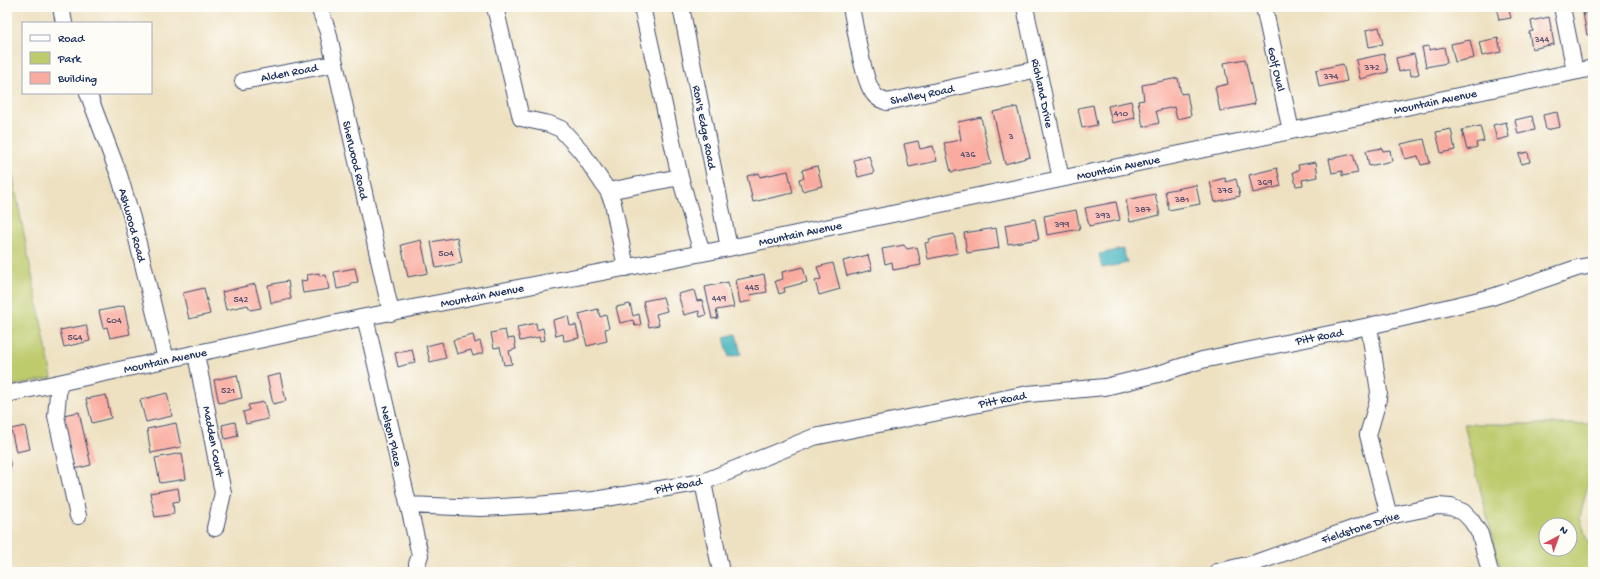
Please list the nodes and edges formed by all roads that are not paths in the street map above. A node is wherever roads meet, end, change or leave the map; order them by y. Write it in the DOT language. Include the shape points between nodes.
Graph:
graph roads {
  1 [pos="61,7"];
  2 [pos="319,7"];
  3 [pos="495,7"];
  4 [pos="642,7"];
  5 [pos="681,7"];
  6 [pos="851,7"];
  7 [pos="1025,7"];
  8 [pos="1264,7"];
  9 [pos="1562,7"];
  10 [pos="64,22"];
  11 [pos="334,64"];
  12 [pos="1593,68"];
  13 [pos="1038,69"];
  14 [pos="1575,71"];
  15 [pos="244,81"];
  16 [pos="88,94"];
  17 [pos="1291,131"];
  18 [pos="680,176"];
  19 [pos="1061,179"];
  20 [pos="608,191"];
  21 [pos="729,248"];
  22 [pos="702,253"];
  23 [pos="1593,265"];
  24 [pos="626,268"];
  25 [pos="391,313"];
  26 [pos="365,317"];
  27 [pos="1369,326"];
  28 [pos="196,354"];
  29 [pos="166,360"];
  30 [pos="59,383"];
  31 [pos="7,394"];
  32 [pos="702,482"];
  33 [pos="408,505"];
  34 [pos="78,516"];
  35 [pos="1389,516"];
  36 [pos="215,528"];
  37 [pos="416,572"];
  38 [pos="721,572"];
  39 [pos="1217,572"];
  40 [pos="1490,572"];
  1 -- 10 [label="street"];
  2 -- 11 [label="street, Sherwood Road" via="328,32"];
  3 -- 20 [label="street" via="521,118 561,129 581,152"];
  4 -- 18 [label="street"];
  5 -- 21 [label="street, Ron's Edge Road"];
  6 -- 13 [label="street, Shelley Road" via="867,80 873,94 887,102"];
  7 -- 13 [label="street, Richland Drive"];
  8 -- 17 [label="street, Golf Oval"];
  9 -- 14 [label="street"];
  11 -- 15 [label="street, Alden Road"];
  11 -- 25 [label="street, Sherwood Road"];
  12 -- 14 [label="street, Mountain Avenue"];
  13 -- 19 [label="street, Richland Drive"];
  14 -- 17 [label="street, Mountain Avenue"];
  16 -- 29 [label="street, Ashwood Road" via="119,175 132,218"];
  17 -- 19 [label="street, Mountain Avenue"];
  18 -- 20 [label="street"];
  18 -- 22 [label="street"];
  19 -- 21 [label="street, Mountain Avenue"];
  20 -- 24 [label="street"];
  21 -- 22 [label="street, Mountain Avenue"];
  22 -- 24 [label="street, Mountain Avenue"];
  23 -- 27 [label="street, Pitt Road" via="1492,297"];
  24 -- 25 [label="street, Mountain Avenue"];
  25 -- 26 [label="street, Mountain Avenue"];
  26 -- 28 [label="street, Mountain Avenue"];
  26 -- 33 [label="street, Nelson Place"];
  27 -- 32 [label="street, Pitt Road" via="1202,360 1105,387 1028,394 814,437"];
  27 -- 35 [label="street" via="1378,392 1368,435"];
  28 -- 29 [label="street, Mountain Avenue"];
  28 -- 36 [label="street, Madden Court" via="223,493"];
  29 -- 30 [label="street, Mountain Avenue"];
  30 -- 31 [label="street, Mountain Avenue"];
  30 -- 34 [label="street" via="56,416"];
  32 -- 33 [label="street, Pitt Road" via="594,500 536,505 481,508"];
  32 -- 38 [label="street"];
  33 -- 37 [label="street, Nelson Place" via="420,555"];
  35 -- 39 [label="street, Fieldstone Drive" via="1255,563"];
  35 -- 40 [label="street, Fieldstone Drive" via="1438,506 1451,507 1463,512 1480,534"];
}
